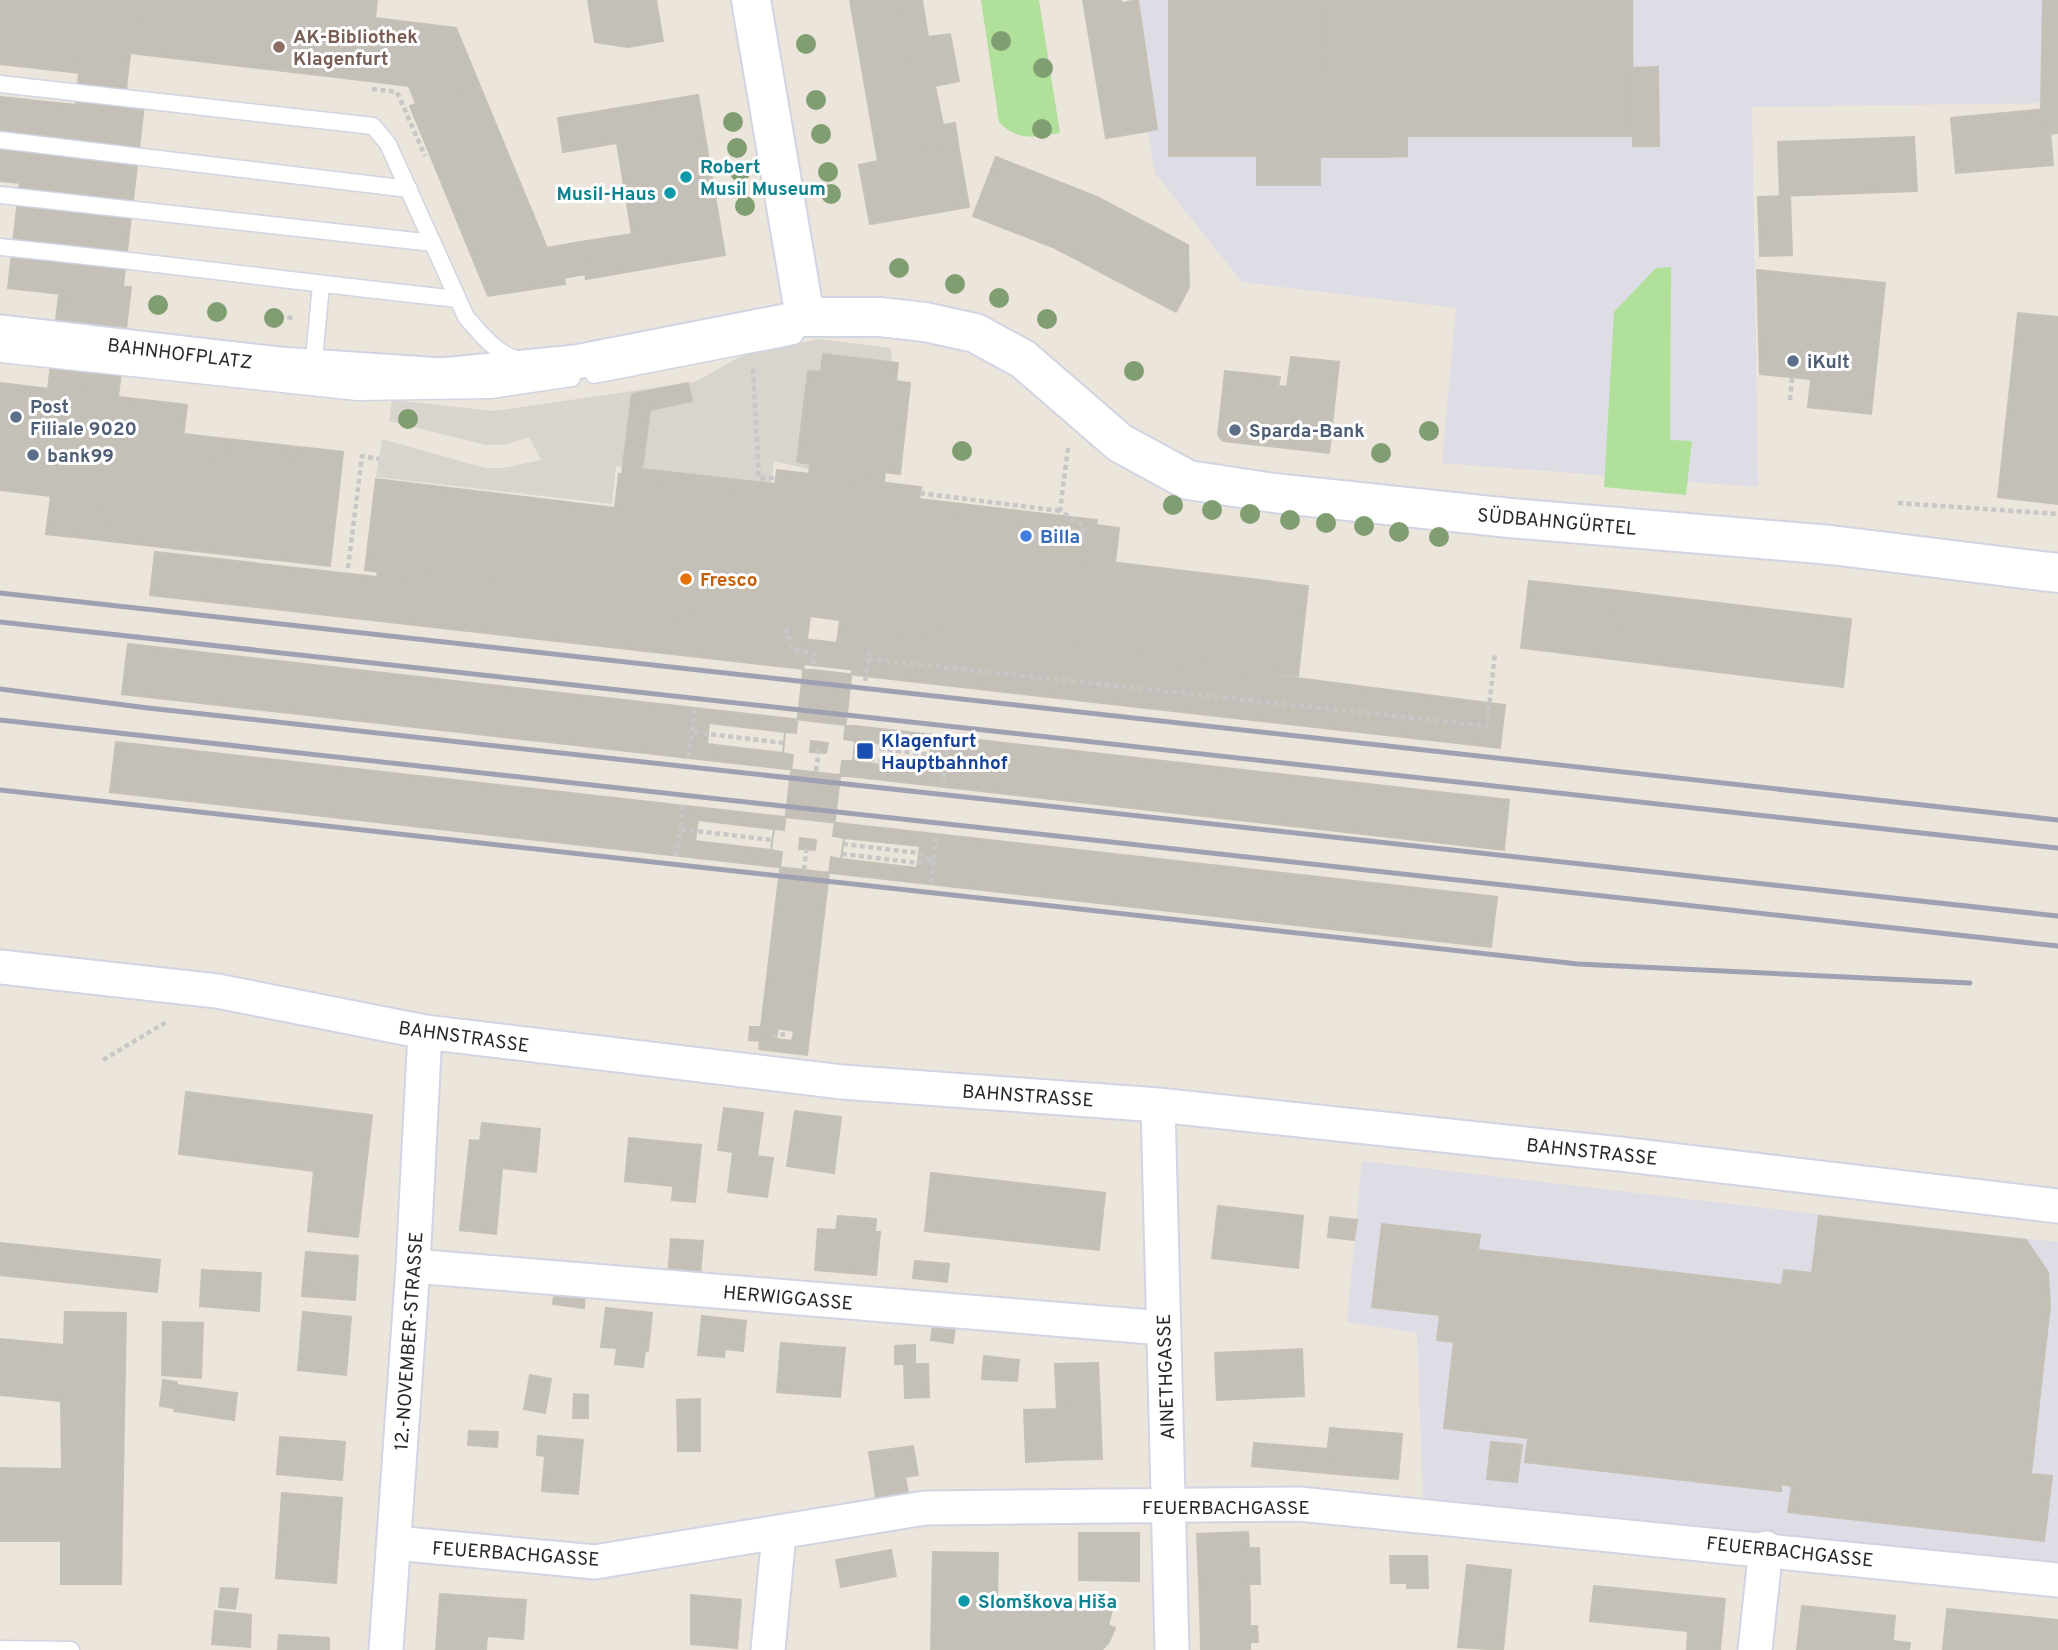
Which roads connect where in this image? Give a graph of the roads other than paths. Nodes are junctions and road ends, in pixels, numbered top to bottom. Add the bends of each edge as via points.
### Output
1 (751, 0) edge
2 (0, 84) edge
3 (0, 140) edge
4 (409, 189) junction
5 (0, 195) edge
6 (433, 243) junction
7 (0, 247) edge
8 (321, 285) junction
9 (458, 299) junction
10 (805, 317) junction
11 (0, 332) edge
12 (0, 354) edge
13 (550, 365) junction
14 (320, 378) junction
15 (359, 381) junction
16 (2058, 573) edge
17 (0, 967) edge
18 (425, 1032) junction
19 (1158, 1105) junction
20 (2058, 1206) edge
21 (413, 1266) junction
22 (1163, 1328) junction
23 (1170, 1508) junction
24 (779, 1534) junction
25 (395, 1543) junction
26 (1766, 1548) junction
27 (2058, 1580) edge
28 (0, 1649) edge
29 (71, 1650) edge
30 (386, 1650) edge
31 (768, 1650) edge
32 (1172, 1650) edge
33 (1755, 1650) edge

1 - 10 street
2 - 4 lane via 373,126 388,144
3 - 4 lane
4 - 6 lane
5 - 6 lane
6 - 9 lane
7 - 8 lane via 204,267
8 - 9 lane
8 - 14 lane
9 - 13 lane via 482,336 509,358
10 - 13 street, BAHNHOFPLATZ
10 - 15 lane via 794,336 491,390
10 - 16 street, SÜDBAHNGÜRTEL via 880,317 975,333 1023,359 1073,423 1188,480 1274,493 1831,545
11 - 14 street, BAHNHOFPLATZ
12 - 14 lane, BAHNHOFPLATZ
13 - 15 street, BAHNHOFPLATZ
14 - 15 street, BAHNHOFPLATZ
17 - 18 street, BAHNSTRASSE via 217,991
18 - 19 street, BAHNSTRASSE via 842,1082
18 - 21 street, 12.-NOVEMBER-STRASSE
19 - 20 street, BAHNSTRASSE
19 - 22 street, AINETHGASSE
21 - 22 street, HERWIGGASSE
21 - 25 street, 12.-NOVEMBER-STRASSE
22 - 23 street, AINETHGASSE
23 - 24 street, FEUERBACHGASSE via 925,1508
23 - 26 street, FEUERBACHGASSE via 1299,1504
23 - 32 street, AINETHGASSE
24 - 25 street, FEUERBACHGASSE via 595,1562
24 - 31 street
25 - 30 street, 12.-NOVEMBER-STRASSE
26 - 27 street, FEUERBACHGASSE
26 - 33 street
28 - 29 lane

